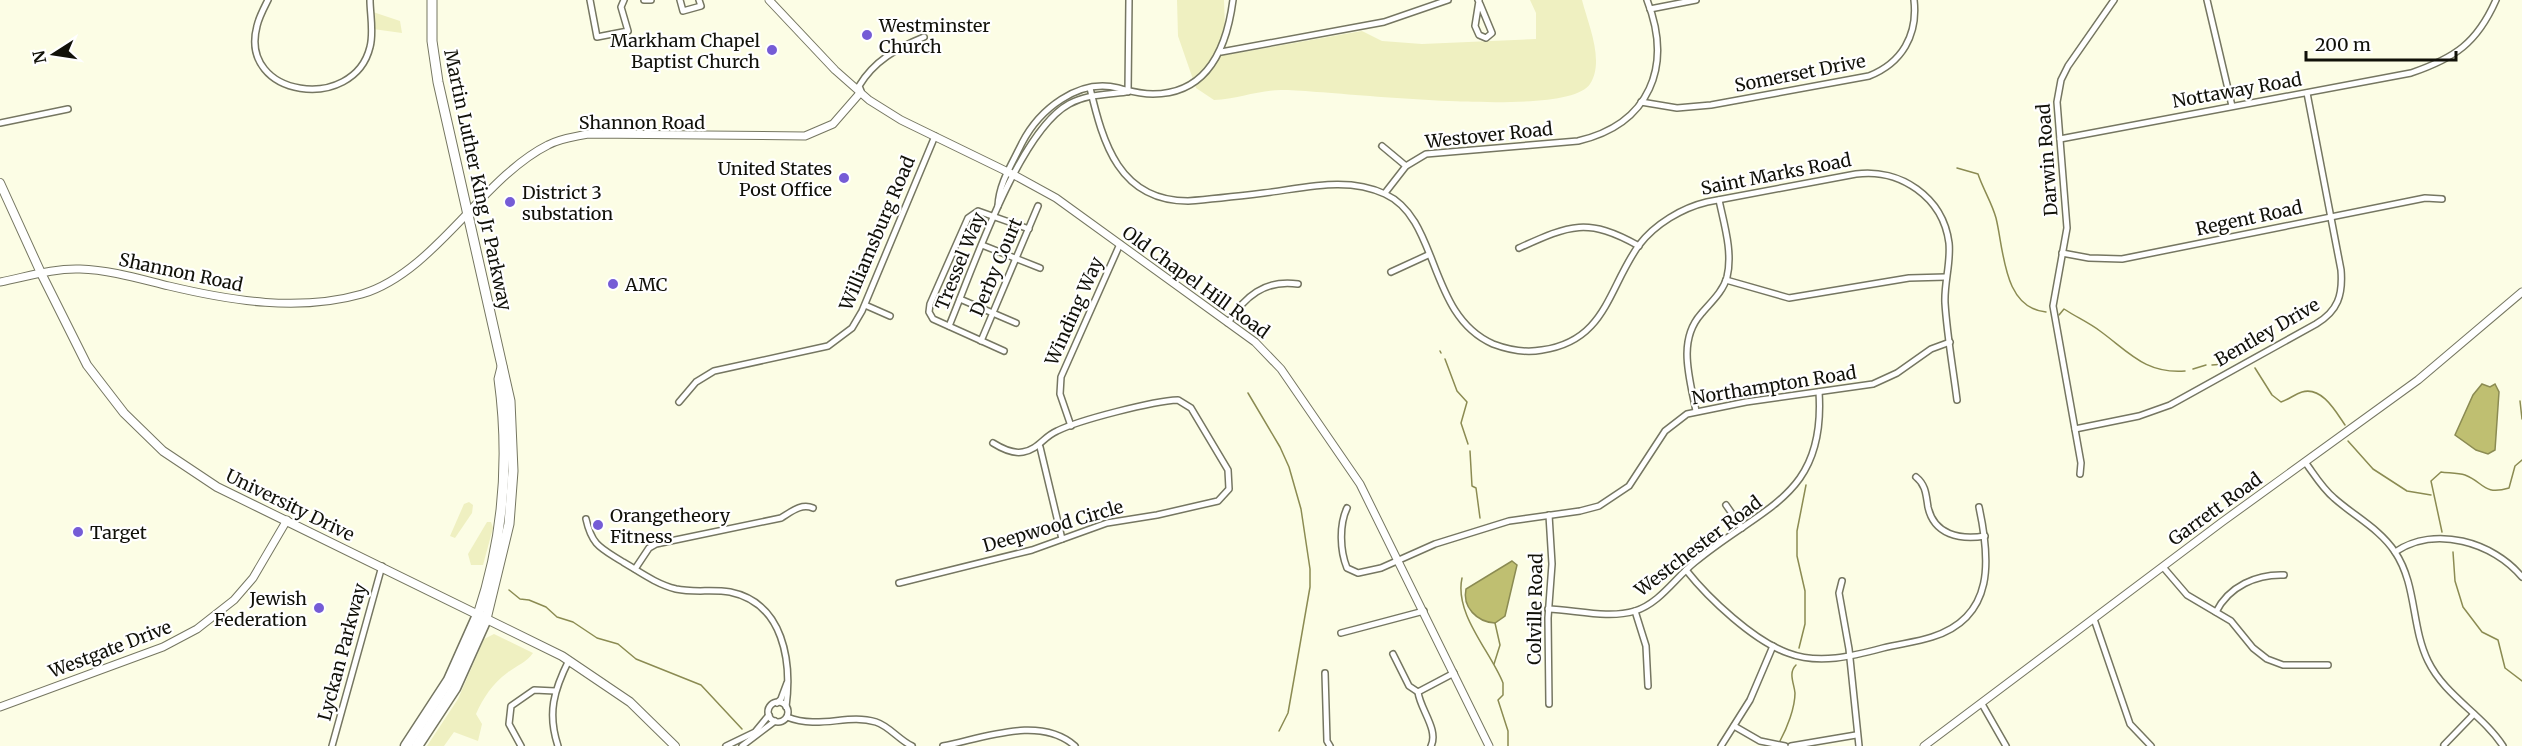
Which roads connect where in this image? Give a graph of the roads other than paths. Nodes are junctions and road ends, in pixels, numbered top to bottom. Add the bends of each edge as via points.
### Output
1 (268, 0) edge
2 (370, 0) edge
3 (432, 0) edge
4 (590, 0) edge
5 (624, 0) edge
6 (644, 0) edge
7 (651, 0) edge
8 (680, 0) edge
9 (699, 0) edge
10 (769, 0) edge
11 (1129, 0) edge
12 (1233, 0) edge
13 (1448, 0) edge
14 (1647, 0) edge
15 (1696, 0) edge
16 (1914, 0) edge
17 (2114, 0) edge
18 (2206, 0) edge
19 (2496, 0) edge
20 (1478, 1) edge
21 (1650, 9) junction
22 (924, 37) dead end
23 (1221, 52) junction
24 (1090, 88) junction
25 (1128, 92) junction
26 (860, 93) junction
27 (2307, 93) junction
28 (1092, 95) junction
29 (1641, 102) junction
30 (2232, 106) junction
31 (68, 109) dead end
32 (0, 123) edge
33 (934, 136) junction
34 (2060, 139) junction
35 (1382, 146) dead end
36 (1406, 166) junction
37 (1011, 173) junction
38 (0, 183) edge
39 (1385, 193) junction
40 (2442, 199) dead end
41 (1719, 200) junction
42 (1038, 206) dead end
43 (467, 215) junction
44 (994, 216) junction
45 (2331, 216) junction
46 (1029, 229) junction
47 (1120, 244) junction
48 (982, 245) junction
49 (1639, 246) junction
50 (1519, 248) dead end
51 (2062, 253) junction
52 (1428, 255) junction
53 (1016, 259) junction
54 (1040, 268) dead end
55 (1391, 272) dead end
56 (40, 273) junction
57 (1946, 277) junction
58 (1726, 280) junction
59 (0, 282) edge
60 (1298, 284) dead end
61 (2522, 292) edge
62 (960, 299) junction
63 (865, 305) junction
64 (993, 312) junction
65 (890, 316) dead end
66 (1228, 322) junction
67 (1016, 323) dead end
68 (949, 326) junction
69 (981, 341) junction
70 (1950, 342) junction
71 (1004, 351) dead end
72 (1819, 392) junction
73 (1957, 400) dead end
74 (679, 402) dead end
75 (1696, 411) junction
76 (1071, 426) junction
77 (2075, 429) junction
78 (993, 443) dead end
79 (1040, 447) junction
80 (2305, 462) junction
81 (2080, 474) dead end
82 (1916, 477) dead end
83 (1726, 506) dead end
84 (1979, 507) dead end
85 (813, 508) dead end
86 (1347, 508) dead end
87 (1549, 515) junction
88 (586, 519) dead end
89 (287, 520) junction
90 (1742, 528) junction
91 (1984, 536) junction
92 (1062, 539) junction
93 (2395, 552) junction
94 (1399, 561) junction
95 (382, 566) junction
96 (2163, 567) junction
97 (635, 569) junction
98 (1686, 570) junction
99 (2284, 575) dead end
100 (2522, 577) edge
101 (1842, 581) dead end
102 (899, 583) dead end
103 (1548, 609) junction
104 (1424, 611) junction
105 (1635, 611) junction
106 (2216, 612) junction
107 (482, 617) junction
108 (2094, 619) junction
109 (1341, 633) dead end
110 (1773, 646) junction
111 (1393, 654) dead end
112 (1850, 656) junction
113 (569, 660) junction
114 (2328, 665) dead end
115 (1325, 673) dead end
116 (1454, 673) junction
117 (788, 679) junction
118 (1648, 686) dead end
119 (555, 692) junction
120 (1418, 692) junction
121 (777, 703) junction
122 (1548, 704) dead end
123 (1982, 704) junction
124 (0, 707) edge
125 (786, 707) junction
126 (2474, 714) junction
127 (769, 715) junction
128 (787, 717) junction
129 (775, 721) junction
130 (1734, 726) junction
131 (1856, 735) junction
132 (2444, 745) edge
133 (332, 746) edge
134 (406, 746) edge
135 (417, 746) edge
136 (521, 746) edge
137 (558, 746) edge
138 (675, 746) edge
139 (726, 746) edge
140 (742, 746) edge
141 (912, 746) edge
142 (943, 746) edge
143 (1075, 746) edge
144 (1330, 746) edge
145 (1431, 746) edge
146 (1489, 746) edge
147 (1721, 746) edge
148 (1785, 746) edge
149 (1791, 746) edge
150 (1859, 746) edge
151 (1923, 746) edge
152 (2006, 746) edge
153 (2151, 746) edge
154 (2503, 746) edge

1 - 2 street via 256,26 257,55 273,78 301,90 335,85 357,71 371,45
3 - 43 main road, Martin Luther King Jr Parkway via 434,61
4 - 5 street via 597,37 628,31 621,7
6 - 7 street
8 - 9 street via 683,11 701,6
10 - 26 street, Old Chapel Hill Road
11 - 25 street
12 - 23 street
13 - 23 street via 1384,22
14 - 21 street, Westover Road
15 - 21 street
16 - 29 street, Somerset Drive via 1913,27 1907,46 1890,65 1869,76 1711,105 1677,108
17 - 34 street, Darwin Road via 2061,80 2057,102
18 - 30 street
19 - 27 street, Nottaway Road via 2481,30 2454,55 2411,73
20 - 20 street via 1492,33 1486,38 1479,35 1475,26
21 - 29 street, Westover Road via 1658,35 1658,57 1652,82
22 - 26 street via 899,47 877,63 860,85
23 - 25 street via 1195,80 1162,93
24 - 25 street via 1118,87
24 - 28 street
24 - 37 street via 1065,97 1043,113 1024,139
25 - 28 street
26 - 33 street, Old Chapel Hill Road
26 - 43 street, Shannon Road via 833,124 805,136 610,134 564,139 535,152
27 - 30 street, Nottaway Road
27 - 45 street, Bentley Drive
28 - 37 street via 1068,104 1048,119
28 - 39 street via 1114,161 1136,184 1167,200 1188,201 1339,183
29 - 36 street, Westover Road via 1624,120 1589,139 1435,153
30 - 34 street, Nottaway Road
31 - 32 street
33 - 37 street, Old Chapel Hill Road
33 - 63 street, Williamsburg Road
34 - 51 street, Darwin Road via 2067,203
35 - 36 street
36 - 39 street, Westover Road
37 - 44 street, Tressel Way
37 - 47 street, Old Chapel Hill Road via 1056,198
38 - 56 main road, University Drive
39 - 52 street, Saint Marks Road via 1411,215
40 - 45 street, Regent Road via 2425,198
41 - 49 street, Saint Marks Road via 1679,212
41 - 57 street, Saint Marks Road via 1863,173 1894,176 1920,190 1939,212 1949,244
41 - 58 street via 1728,251
42 - 46 street, Derby Court
43 - 56 street, Shannon Road via 394,279 371,291 341,298 261,304 105,272 70,269
43 - 107 main road, Martin Luther King Jr Parkway via 502,367 506,451 503,507
44 - 46 street
44 - 48 street, Tressel Way
44 - 68 street via 978,211 968,218 930,304 928,312 933,319
45 - 51 street, Regent Road via 2122,259
45 - 77 street, Bentley Drive via 2342,288 2338,302 2326,317 2170,405 2139,416
46 - 53 street, Derby Court
47 - 66 street, Old Chapel Hill Road
47 - 76 street, Winding Way via 1061,377 1060,394
48 - 53 street
48 - 62 street, Tressel Way
49 - 50 street via 1609,231 1576,226
49 - 52 street, Saint Marks Road via 1602,314 1591,326 1563,345 1530,351 1504,348 1470,329 1450,304
51 - 77 street, Darwin Road via 2054,315
52 - 55 street
53 - 54 street
53 - 64 street, Derby Court
56 - 59 street, Shannon Road
56 - 89 main road, University Drive via 87,365 139,429 198,476
57 - 58 street via 1909,278 1789,298
57 - 70 street, Saint Marks Road
58 - 75 street via 1699,316 1688,339 1687,358
60 - 66 street via 1275,284 1256,291 1240,304
61 - 80 street, Garrett Road via 2442,362
62 - 64 street
62 - 68 street, Tressel Way
63 - 65 street
63 - 74 street, Williamsburg Road via 852,328 830,345 714,371 696,382
64 - 67 street
64 - 69 street, Derby Court
66 - 94 street, Old Chapel Hill Road via 1281,369 1346,459
68 - 69 street
69 - 71 street
70 - 72 street, Northampton Road via 1930,349 1882,381
70 - 73 street, Saint Marks Road
72 - 75 street, Northampton Road
72 - 90 street, Westchester Road via 1819,432 1806,470 1786,497
75 - 87 street, Northampton Road via 1670,425 1641,472 1622,493 1594,507
76 - 79 street, Deepwood Circle via 1051,434
76 - 92 street, Deepwood Circle via 1182,401 1207,433 1230,481 1227,493 1218,501 1107,523
77 - 81 street, Darwin Road
78 - 79 street via 1018,452
79 - 92 street
80 - 93 street via 2329,493
80 - 96 street, Garrett Road
82 - 91 street via 1924,485 1937,525 1962,538
83 - 90 street
84 - 91 street
85 - 97 street via 806,506 781,518 656,544
86 - 94 street, Northampton Road via 1342,518 1347,568 1358,573
87 - 94 street, Northampton Road via 1509,521 1460,536
87 - 103 street, Colville Road via 1552,564
88 - 97 street via 595,544
89 - 95 main road, University Drive
89 - 124 street, Westgate Drive via 253,578 234,600 197,629 163,647
90 - 98 street, Westchester Road
91 - 112 street via 1988,557 1986,580 1968,615 1932,638
92 - 102 street, Deepwood Circle
93 - 100 street via 2424,541 2458,540 2490,551
93 - 126 street via 2408,578 2427,658 2438,677
94 - 104 street, Old Chapel Hill Road
95 - 107 main road, University Drive
95 - 133 street, Lyckan Parkway
96 - 106 street via 2195,603
96 - 108 street, Garrett Road
97 - 117 street via 675,588 723,591 755,602 777,625 785,649
98 - 105 street, Westchester Road via 1657,600
98 - 110 street via 1711,599
99 - 106 street via 2251,580 2223,600
101 - 112 street via 1839,593
103 - 105 street, Westchester Road via 1609,614
103 - 122 street, Colville Road
104 - 109 street
104 - 116 street, Old Chapel Hill Road
105 - 118 street via 1646,646
106 - 114 street via 2236,625 2253,648 2273,662
107 - 113 main road, University Drive
107 - 134 highway via 449,680
107 - 135 highway via 455,688
108 - 123 street, Garrett Road
108 - 153 street via 2130,724
110 - 112 street via 1808,658
110 - 130 street via 1757,687
111 - 120 street via 1409,686
112 - 131 street
113 - 119 street
113 - 138 main road, University Drive via 630,702
115 - 144 street
116 - 120 street
116 - 146 street, Old Chapel Hill Road
117 - 121 street
117 - 125 street
119 - 136 street via 534,690 511,706 509,724
119 - 137 street via 552,723
120 - 145 street via 1432,731
121 - 125 street
121 - 127 street via 770,707
123 - 151 street, Garrett Road
123 - 152 street
125 - 128 street
126 - 132 street
126 - 154 street
127 - 129 street
127 - 139 street via 760,728
128 - 129 street
128 - 141 street via 808,724 875,722
129 - 140 street
130 - 147 street
130 - 148 street via 1760,741
131 - 149 street
131 - 150 street
142 - 143 street via 1040,730 1056,734

